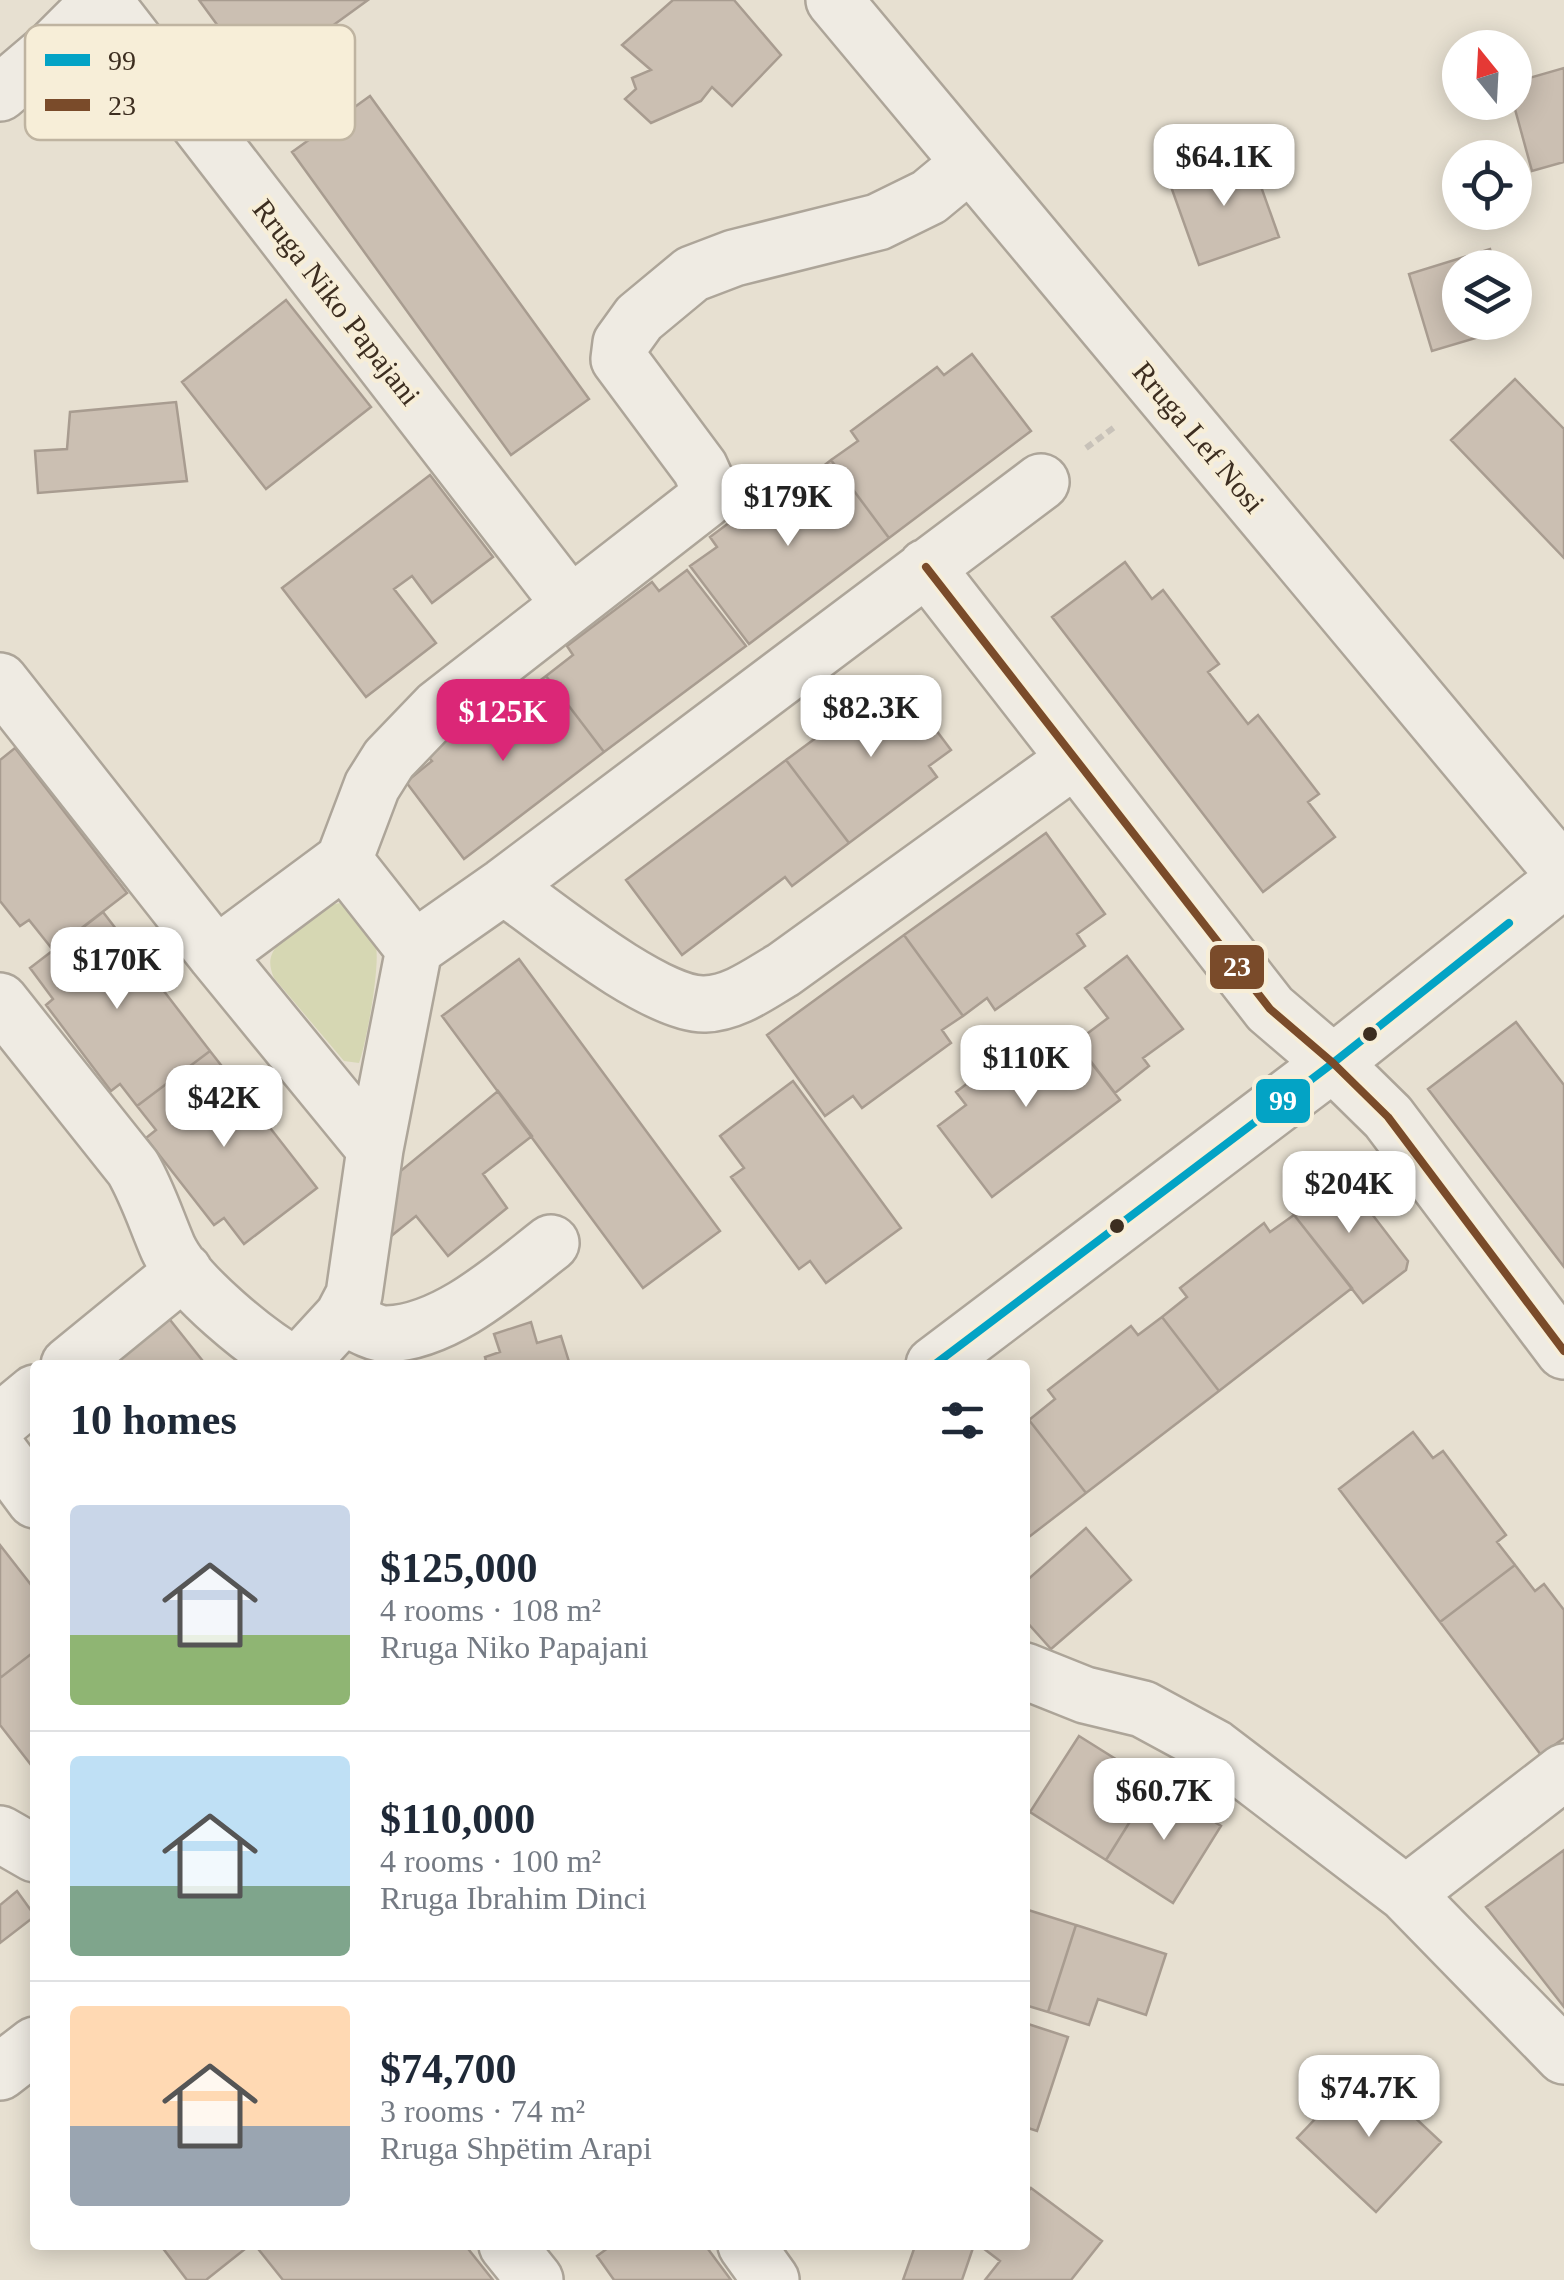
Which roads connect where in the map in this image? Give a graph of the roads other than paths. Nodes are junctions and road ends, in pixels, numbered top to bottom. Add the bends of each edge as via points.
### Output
1 (102, 0) edge
2 (834, 0) edge
3 (76, 25) edge
4 (121, 25) edge
5 (25, 72) edge
6 (0, 93) edge
7 (210, 140) edge
8 (970, 162) junction
9 (1041, 482) road end
10 (926, 567) junction
11 (570, 604) junction
12 (0, 681) edge
13 (1074, 760) junction
14 (344, 860) junction
15 (1564, 876) edge
16 (504, 886) junction
17 (414, 949) junction
18 (216, 956) junction
19 (0, 1000) edge
20 (1333, 1062) junction
21 (375, 1149) junction
22 (551, 1243) dead end
23 (184, 1272) junction
24 (342, 1316) junction
25 (1564, 1351) edge
26 (75, 1360) edge
27 (287, 1360) edge
28 (302, 1360) edge
29 (941, 1360) edge
30 (30, 1397) edge
31 (0, 1422) edge
32 (0, 1453) edge
33 (30, 1493) edge
34 (1030, 1673) edge
35 (1564, 1772) edge
36 (0, 1834) edge
37 (30, 1851) edge
38 (1406, 1894) junction
39 (30, 2049) edge
40 (1564, 2056) edge
41 (0, 2072) edge
42 (512, 2250) edge
43 (750, 2250) edge
44 (535, 2280) edge
45 (772, 2280) edge

1 - 3 street
1 - 4 street, Rruga Niko Papajani
2 - 8 street, Rruga Lef Nosi
5 - 6 street
7 - 11 street, Rruga Niko Papajani
8 - 11 street via 929,197 878,222 692,274 640,318 621,343 620,359 709,488 705,500
8 - 15 street, Rruga Lef Nosi
9 - 10 street
10 - 13 street
10 - 16 street
11 - 14 street via 408,735 372,786
12 - 18 street
13 - 16 street via 736,998 703,1005 664,994
13 - 20 street via 1270,1010
14 - 17 street
14 - 18 street
15 - 20 street
16 - 17 street
17 - 21 street
18 - 21 street
19 - 23 street via 132,1168
20 - 25 street via 1388,1117
20 - 29 street
21 - 24 street via 354,1295
22 - 24 street via 470,1304 416,1329 382,1334
23 - 26 street
23 - 27 street
24 - 28 street
30 - 31 street
32 - 33 street
34 - 38 street via 1085,1696 1143,1709 1215,1748
35 - 38 street
36 - 37 street
38 - 40 street
39 - 41 street
42 - 44 street
43 - 45 street

